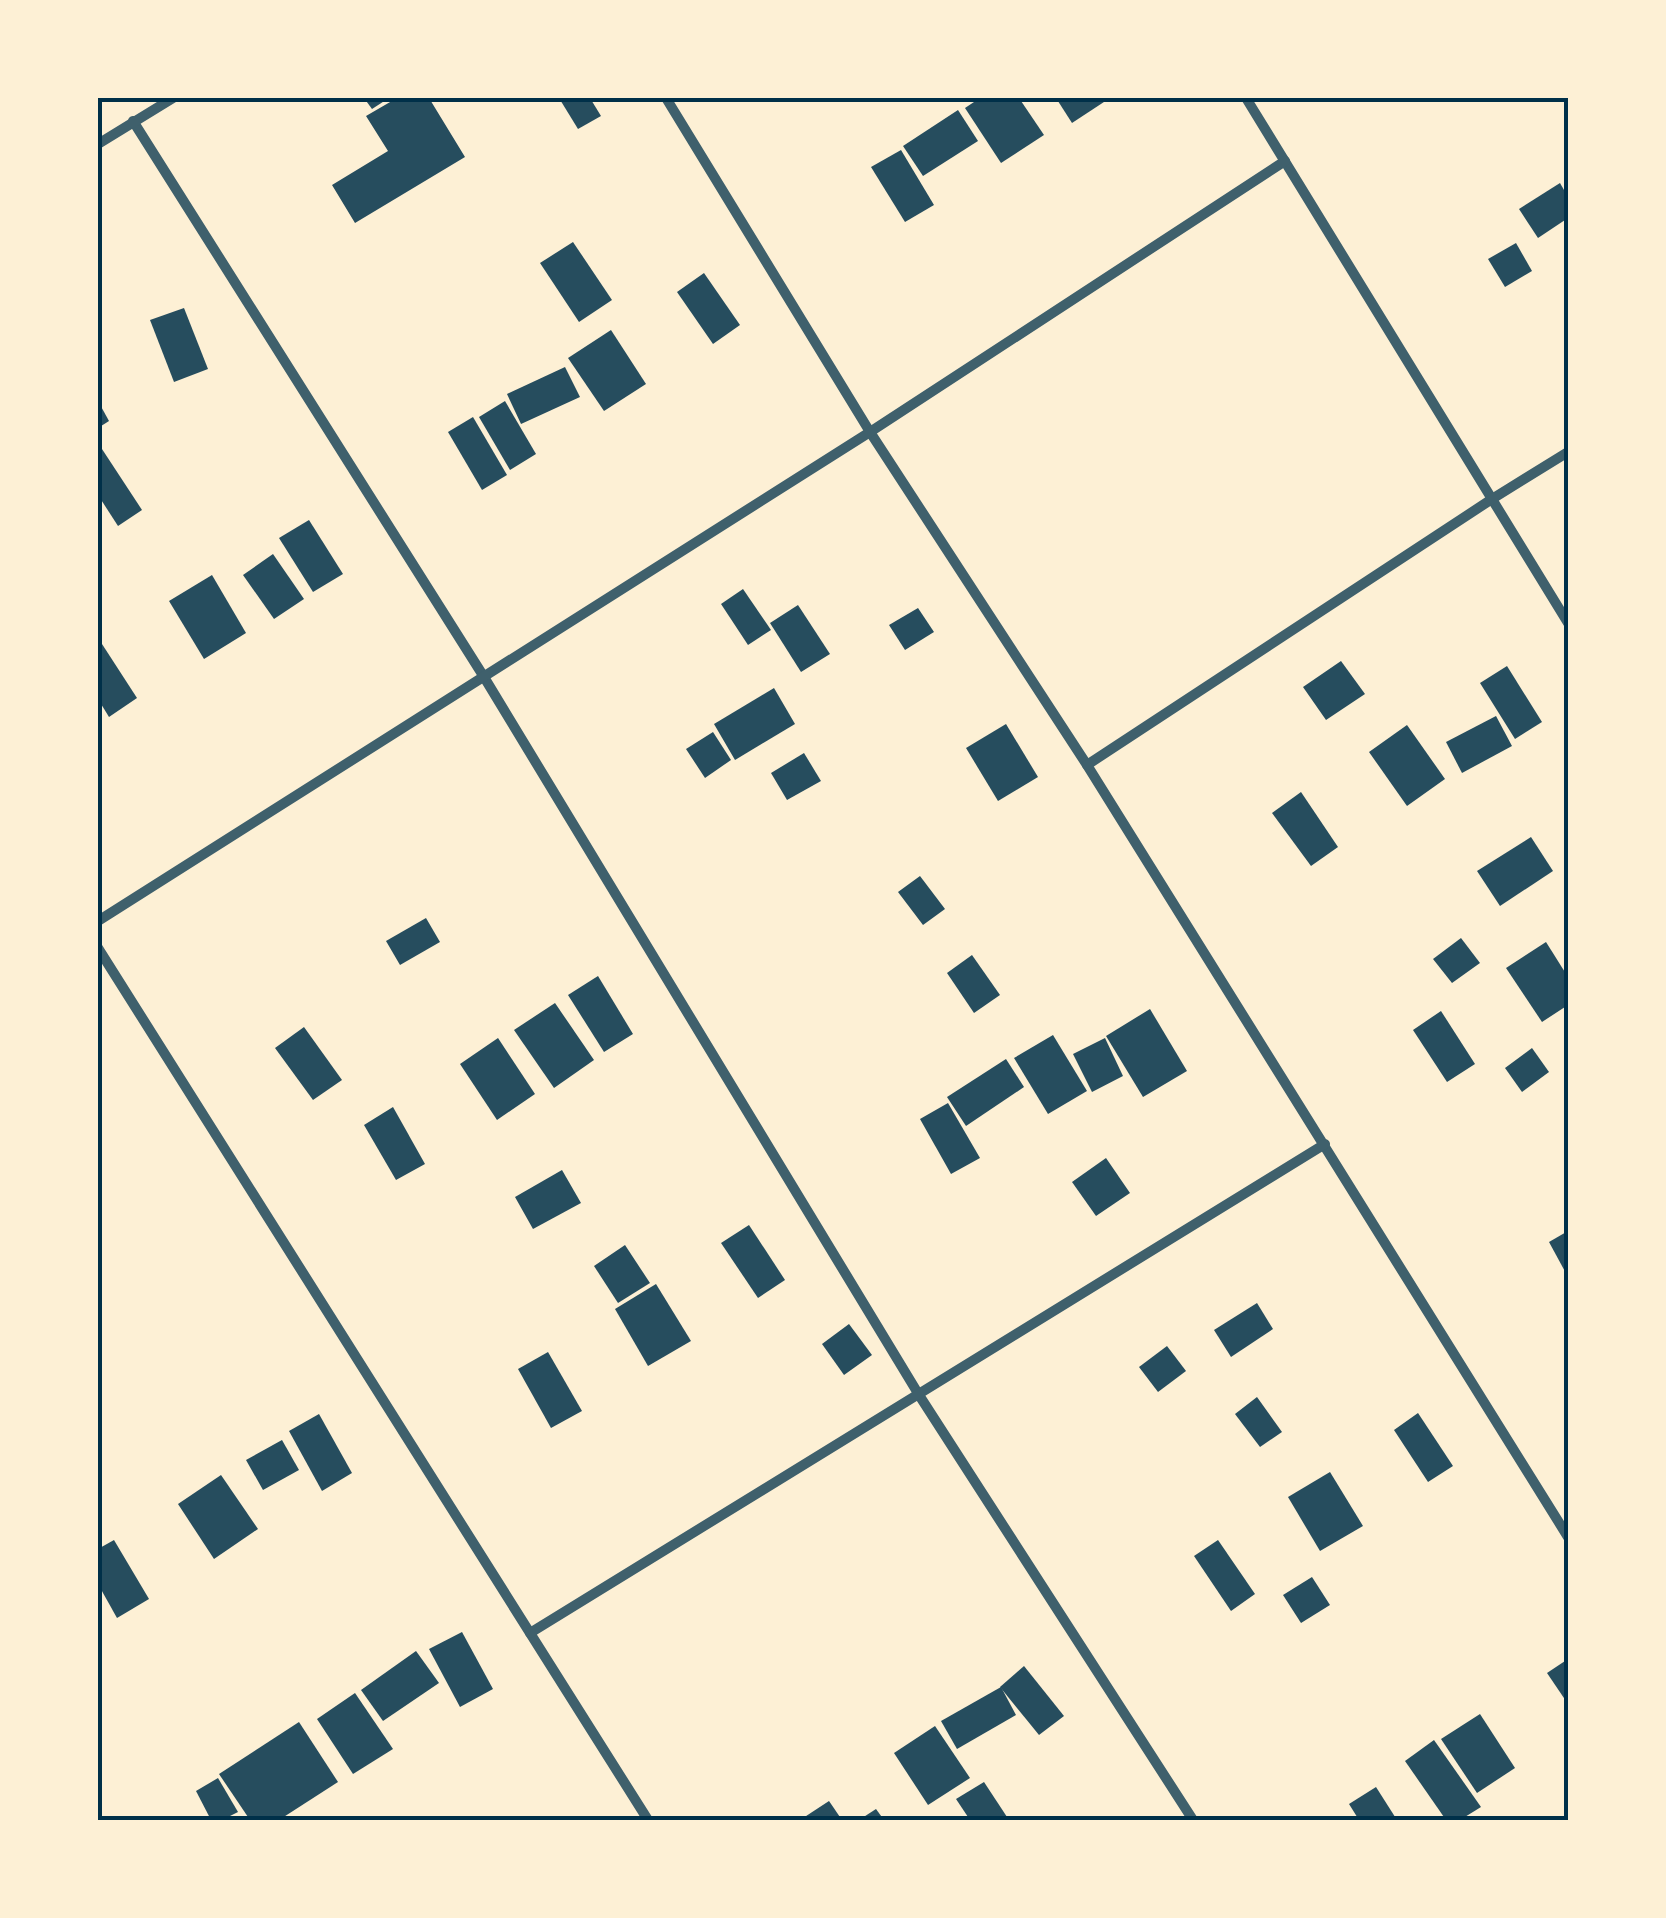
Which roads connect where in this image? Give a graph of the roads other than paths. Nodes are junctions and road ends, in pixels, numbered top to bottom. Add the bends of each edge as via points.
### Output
1 (173, 98) edge
2 (666, 98) edge
3 (1246, 98) edge
4 (133, 121) junction
5 (98, 144) edge
6 (1285, 161) junction
7 (870, 432) junction
8 (1568, 452) edge
9 (1492, 498) junction
10 (1568, 623) edge
11 (484, 677) junction
12 (1087, 766) junction
13 (98, 921) edge
14 (98, 948) edge
15 (1325, 1144) junction
16 (919, 1395) junction
17 (1568, 1512) edge
18 (1557, 1520) junction
19 (1568, 1538) edge
20 (530, 1633) junction
21 (648, 1820) edge
22 (1192, 1820) edge

1 - 4 street
2 - 7 street
3 - 6 street
4 - 5 street
4 - 11 street
6 - 7 street
6 - 9 street
7 - 11 street
7 - 12 street
8 - 9 street
9 - 10 street
9 - 12 street
11 - 13 street
11 - 16 street
12 - 15 street
14 - 20 street
15 - 16 street
15 - 18 street
16 - 20 street
16 - 22 street
17 - 18 street
18 - 19 street
20 - 21 street

